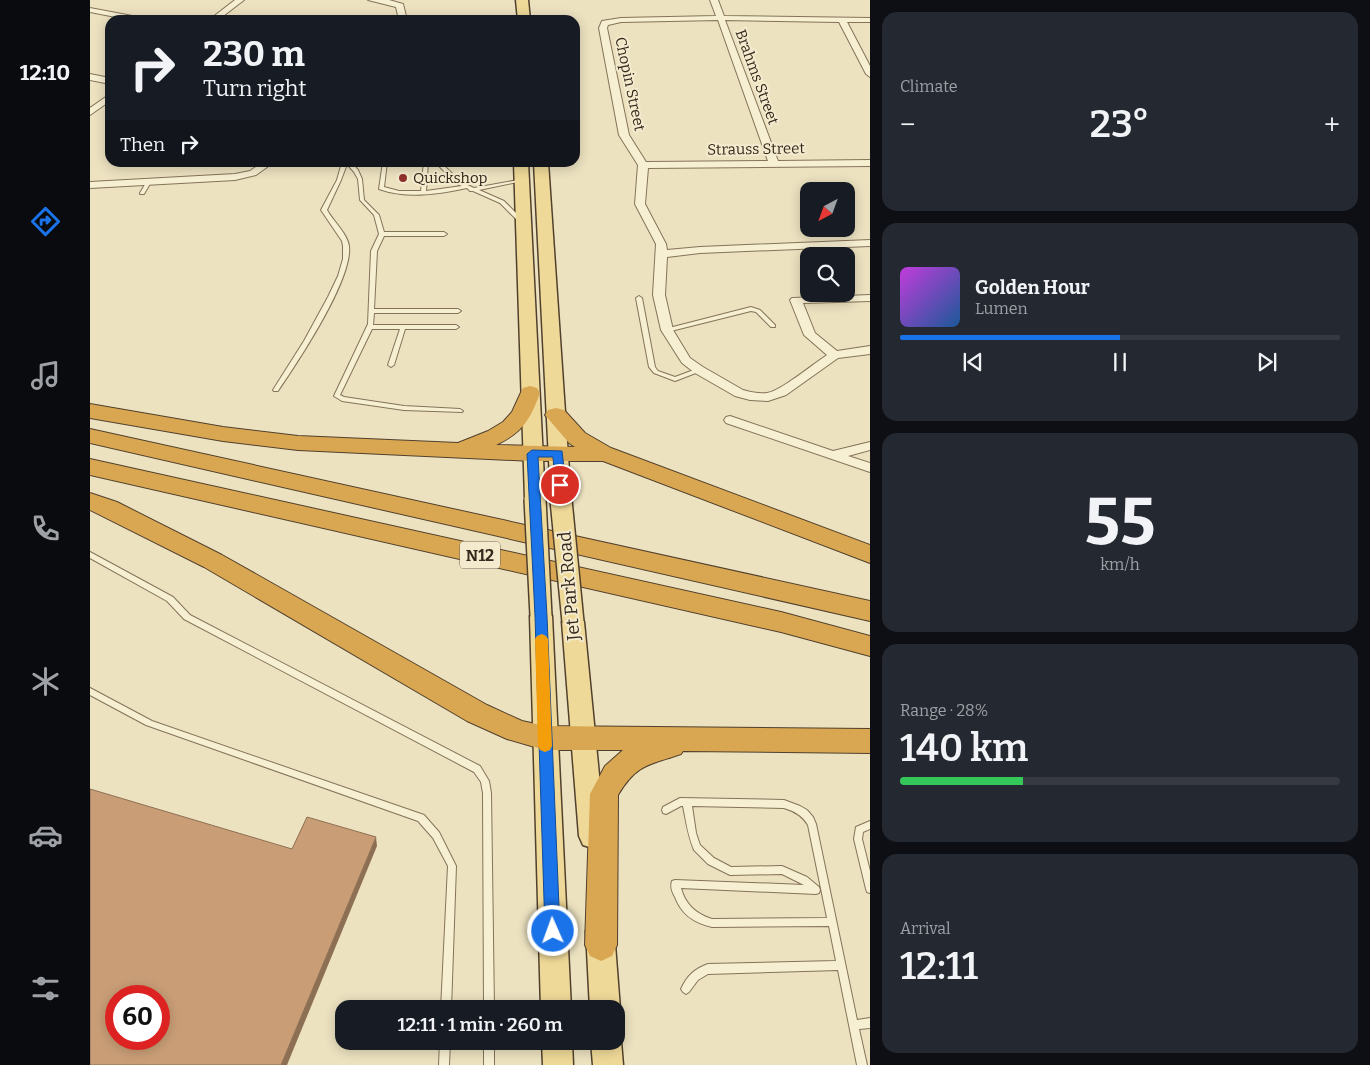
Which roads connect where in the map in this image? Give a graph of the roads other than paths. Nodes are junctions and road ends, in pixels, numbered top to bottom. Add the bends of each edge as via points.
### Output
1 (240, 0) edge
2 (372, 0) edge
3 (522, 0) edge
4 (714, 0) edge
5 (90, 10) edge
6 (116, 15) edge
7 (220, 15) edge
8 (402, 15) edge
9 (524, 15) edge
10 (721, 18) junction
11 (841, 20) junction
12 (870, 20) edge
13 (870, 74) edge
14 (90, 76) edge
15 (105, 80) edge
16 (105, 101) edge
17 (90, 112) edge
18 (870, 163) edge
19 (774, 164) junction
20 (643, 165) junction
21 (263, 167) edge
22 (344, 167) edge
23 (352, 167) edge
24 (384, 167) edge
25 (426, 167) edge
26 (442, 167) edge
27 (541, 167) edge
28 (521, 171) edge
29 (149, 182) junction
30 (90, 185) edge
31 (466, 187) junction
32 (472, 190) junction
33 (423, 192) junction
34 (142, 193) dead end
35 (522, 222) junction
36 (382, 234) junction
37 (444, 234) dead end
38 (870, 243) edge
39 (662, 254) junction
40 (639, 298) dead end
41 (870, 298) edge
42 (371, 310) junction
43 (458, 311) dead end
44 (773, 326) dead end
45 (370, 327) junction
46 (403, 327) junction
47 (456, 328) dead end
48 (667, 330) junction
49 (870, 350) edge
50 (835, 355) junction
51 (391, 365) dead end
52 (699, 370) junction
53 (276, 390) dead end
54 (530, 393) junction
55 (90, 411) edge
56 (460, 411) dead end
57 (556, 415) junction
58 (730, 420) dead end
59 (90, 436) edge
60 (870, 446) edge
61 (460, 450) junction
62 (532, 454) junction
63 (558, 454) junction
64 (605, 454) junction
65 (833, 455) junction
66 (90, 467) edge
67 (870, 468) edge
68 (90, 501) edge
69 (870, 554) edge
70 (90, 555) edge
71 (870, 611) edge
72 (870, 646) edge
73 (90, 691) edge
74 (584, 737) junction
75 (544, 738) junction
76 (730, 740) junction
77 (870, 741) edge
78 (687, 802) junction
79 (666, 810) dead end
80 (870, 825) edge
81 (870, 889) edge
82 (816, 890) junction
83 (826, 894) junction
84 (833, 922) junction
85 (601, 945) junction
86 (840, 965) junction
87 (686, 989) dead end
88 (446, 1000) edge
89 (489, 1000) edge
90 (556, 1000) edge
91 (604, 1000) edge
92 (870, 1024) edge
93 (853, 1025) junction
94 (445, 1050) edge
95 (489, 1050) edge
96 (557, 1050) edge
97 (607, 1050) edge
98 (444, 1065) edge
99 (489, 1065) edge
100 (558, 1065) edge
101 (608, 1065) edge
102 (862, 1065) edge

1 - 7 street
2 - 8 street via 400,6
3 - 9 main road
4 - 10 street, Brahms Street
5 - 6 street
10 - 11 street
10 - 19 street, Brahms Street
10 - 20 street, Chopin Street via 605,23 603,28 621,126 626,141
11 - 12 street
11 - 13 street
14 - 15 street
16 - 17 street
18 - 19 street, Strauss Street
19 - 20 street, Strauss Street
20 - 39 street via 640,204 661,244
21 - 29 street via 245,176
22 - 53 lane via 324,210 339,229 346,247 344,267 318,320
23 - 36 lane via 360,179 362,200 376,215
24 - 33 lane via 381,188 393,192
25 - 33 lane
26 - 31 lane
27 - 57 main road, Jet Park Road
28 - 32 lane
28 - 35 main road, Jet Park Road
29 - 30 street
29 - 34 lane
31 - 32 lane
31 - 33 lane
32 - 35 lane via 502,202
35 - 54 main road, Jet Park Road
36 - 37 lane
36 - 42 lane via 374,251
38 - 39 street
39 - 48 street via 659,295
40 - 52 lane via 652,367 656,372 675,380
41 - 50 street via 796,300 810,335
42 - 43 lane
42 - 45 lane
44 - 48 lane via 758,311 751,309
45 - 46 lane
45 - 56 lane via 337,396 339,398 404,408
46 - 47 lane
46 - 51 lane
48 - 52 street via 686,360
49 - 50 street
50 - 52 street via 782,392 768,397 738,393
54 - 61 highway via 520,416 504,431
54 - 62 main road, Jet Park Road
55 - 61 highway via 223,434 298,443
57 - 63 main road, Jet Park Road
57 - 64 highway via 577,438
58 - 65 street
59 - 71 highway, N12
60 - 65 street
61 - 62 highway
62 - 63 highway
62 - 75 main road, Jet Park Road, bridge
63 - 64 highway
63 - 74 main road, Jet Park Road, bridge
64 - 69 highway
65 - 67 street
66 - 72 highway, N12 via 781,622
68 - 75 highway via 213,561 478,713 516,731
70 - 89 lane via 170,599 187,618 476,768 485,781 487,793
73 - 88 lane via 149,724 421,818 436,835 452,866
74 - 75 highway
74 - 76 highway
74 - 85 main road, Jet Park Road
75 - 90 main road, Jet Park Road
76 - 77 highway
76 - 85 highway via 662,747 640,754 611,780 604,794
78 - 79 lane
78 - 82 lane via 697,847 711,862 730,871 782,870 804,880
78 - 83 lane via 784,804 799,809 812,824
80 - 81 lane via 859,830 858,839
82 - 83 lane
82 - 84 lane via 675,884 680,902 703,921
83 - 84 lane
84 - 86 lane
85 - 91 main road, Jet Park Road
86 - 87 lane via 708,969 697,973
86 - 93 lane
92 - 93 lane
93 - 102 lane
94 - 98 lane
95 - 99 lane
96 - 100 main road
97 - 101 main road

